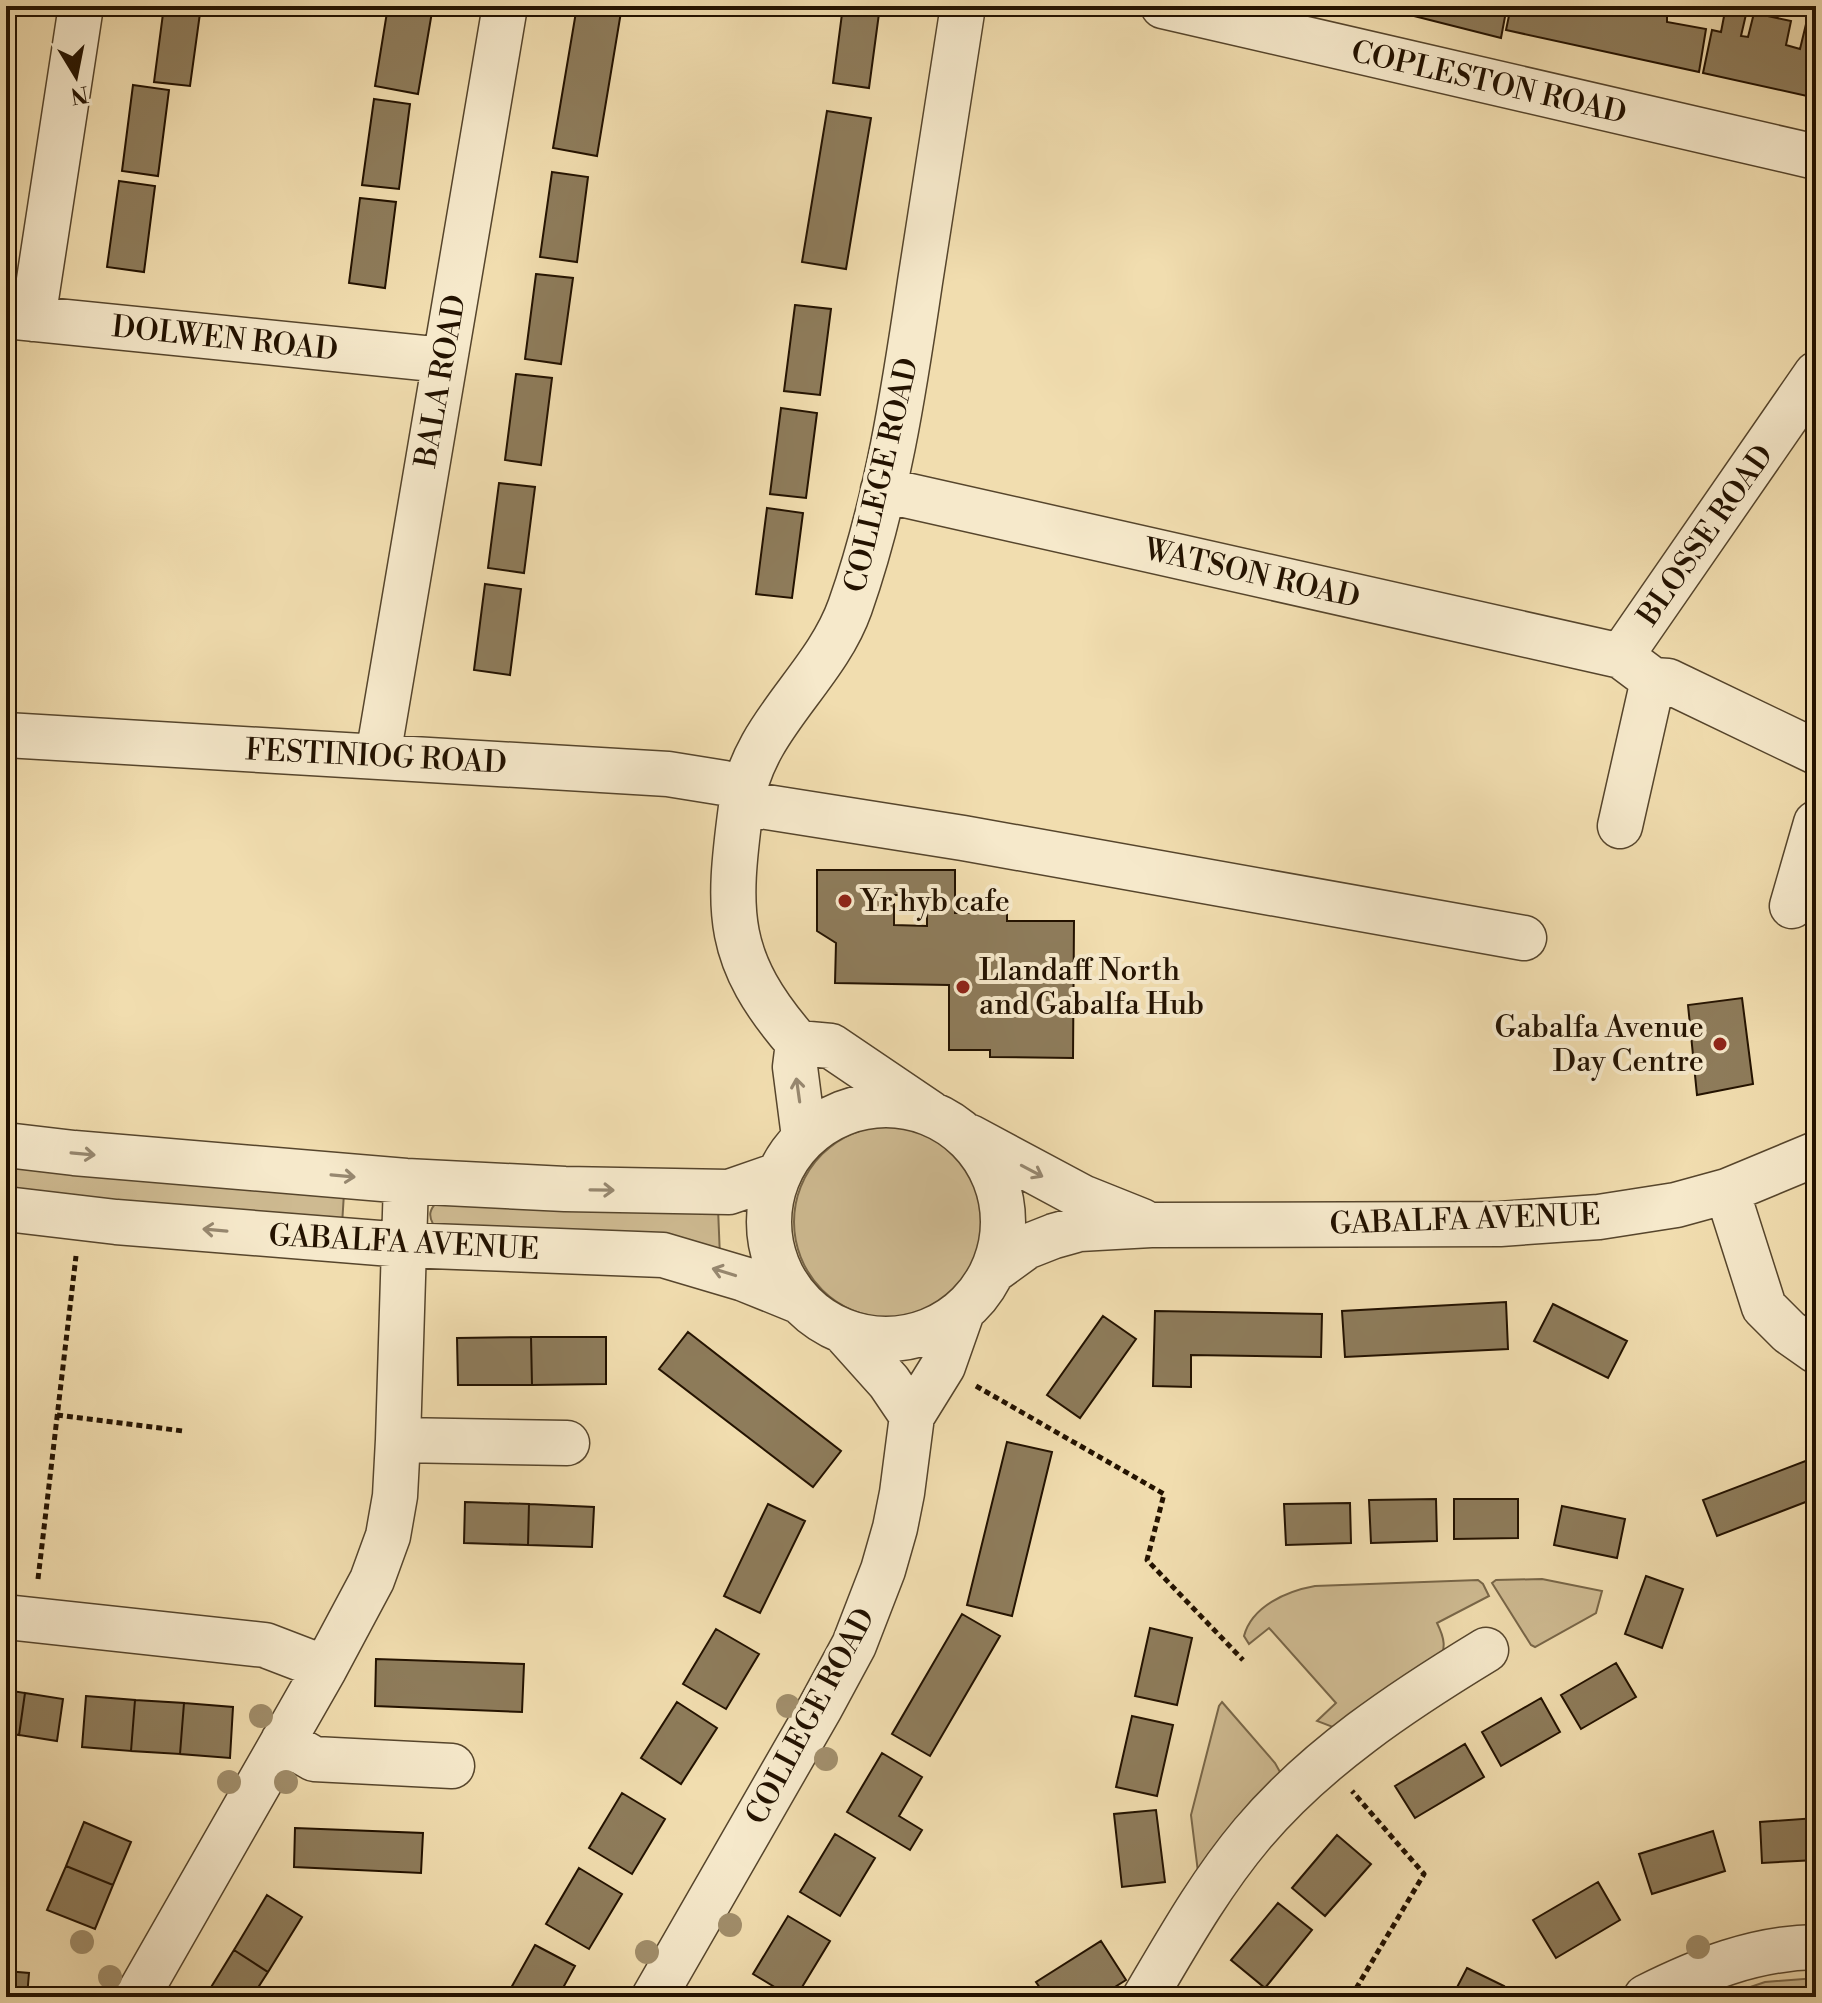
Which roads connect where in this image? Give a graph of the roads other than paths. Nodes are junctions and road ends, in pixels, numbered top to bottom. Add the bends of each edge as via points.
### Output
1 (81, 6) edge
2 (505, 6) edge
3 (963, 6) edge
4 (1163, 6) edge
5 (1816, 157) edge
6 (19, 317) edge
7 (443, 360) junction
8 (1816, 374) edge
9 (883, 490) junction
10 (1637, 668) junction
11 (6, 735) edge
12 (1816, 752) edge
13 (378, 756) junction
14 (743, 797) junction
15 (1816, 823) edge
16 (1620, 826) dead end
17 (1792, 906) dead end
18 (1524, 938) dead end
19 (798, 1043) junction
20 (947, 1123) junction
21 (804, 1137) junction
22 (6, 1145) edge
23 (1816, 1154) edge
24 (778, 1175) junction
25 (406, 1181) junction
26 (1727, 1191) junction
27 (6, 1209) edge
28 (1151, 1225) junction
29 (404, 1245) junction
30 (993, 1271) junction
31 (796, 1300) junction
32 (962, 1312) junction
33 (846, 1334) junction
34 (1816, 1351) edge
35 (912, 1416) junction
36 (398, 1440) junction
37 (567, 1443) dead end
38 (20, 1619) edge
39 (1486, 1650) dead end
40 (325, 1668) junction
41 (283, 1741) junction
42 (452, 1766) dead end
43 (1816, 1947) edge
44 (137, 1997) edge
45 (654, 1997) edge
46 (1145, 1997) edge
47 (1646, 1997) edge

1 - 6 street
2 - 7 street, BALA ROAD
3 - 9 street, COLLEGE ROAD via 900,412
4 - 5 street, COPLESTON ROAD
6 - 7 street, DOLWEN ROAD
7 - 13 street, BALA ROAD
8 - 10 street, BLOSSE ROAD
9 - 10 street, WATSON ROAD
9 - 14 street, COLLEGE ROAD via 840,630 771,729 747,775
10 - 12 street, WATSON ROAD
10 - 16 street
11 - 13 street, FESTINIOG ROAD
13 - 14 street, FESTINIOG ROAD via 668,774 710,780
14 - 18 street, FESTINIOG ROAD
14 - 19 street, COLLEGE ROAD via 733,889 737,944 760,994
15 - 17 street
19 - 20 street via 831,1046
21 -> 19 street via 795,1067
20 - 21 street via 897,1105 864,1106 832,1118
20 -> 28 street, GABALFA AVENUE via 1082,1197
20 - 30 street via 989,1164 1002,1202 1003,1241
21 - 24 street
22 -> 25 street, GABALFA AVENUE
23 - 26 street, GABALFA AVENUE
25 -> 24 street, GABALFA AVENUE via 729,1192
24 - 31 street via 768,1207 769,1240 778,1272
25 - 29 street
26 - 28 street, GABALFA AVENUE via 1599,1217 1514,1223
26 - 34 street via 1764,1307
29 -> 27 street, GABALFA AVENUE
28 - 30 street, GABALFA AVENUE via 1079,1229 1054,1236 1026,1247
31 -> 29 street, GABALFA AVENUE via 663,1255
29 - 36 street
30 - 32 street
31 - 33 street
32 - 33 street via 931,1332 887,1341
32 - 35 street, COLLEGE ROAD via 943,1366
33 - 35 street
35 - 45 street, COLLEGE ROAD via 895,1528 854,1645
36 - 37 street
36 - 40 street via 388,1536 372,1580
38 - 40 street via 265,1645
39 - 46 street via 1326,1760 1253,1833 1221,1874
40 - 41 street
41 - 42 street via 314,1759
41 - 44 street
43 - 47 street via 1762,1951

